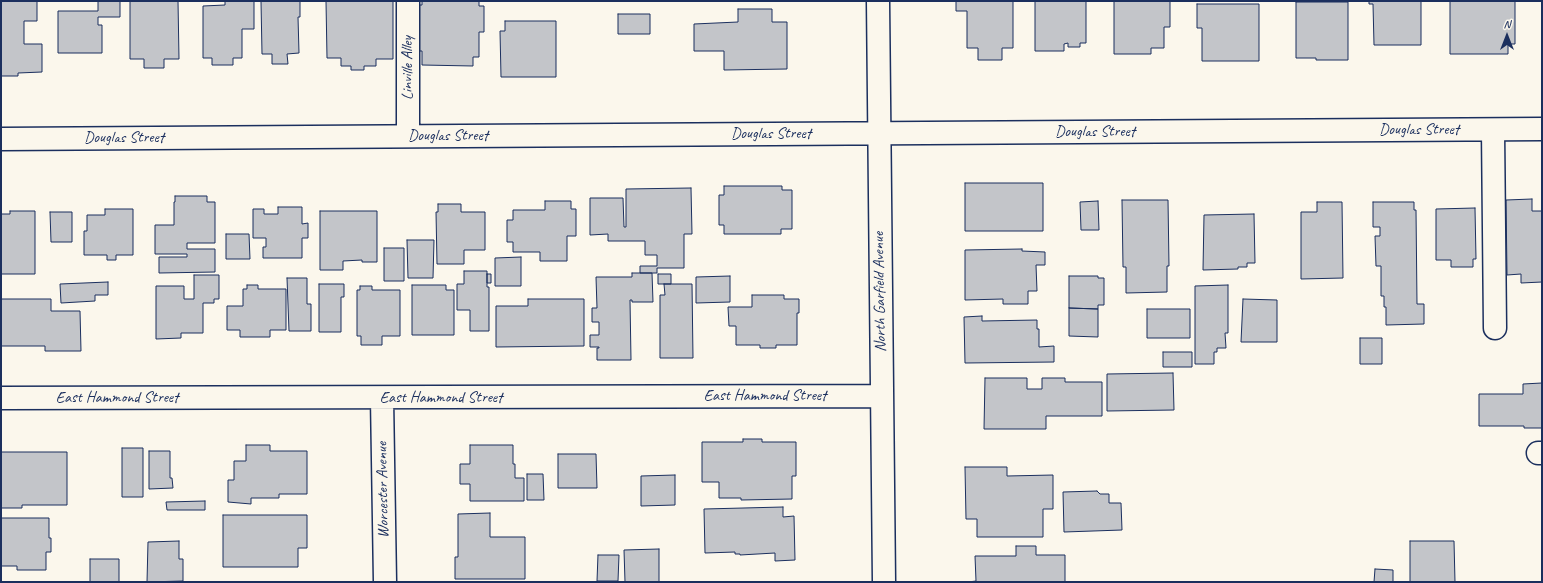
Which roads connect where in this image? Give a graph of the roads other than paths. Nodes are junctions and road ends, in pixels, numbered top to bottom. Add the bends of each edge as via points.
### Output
1 (408, 1) edge
2 (878, 1) edge
3 (1493, 130) junction
4 (1542, 130) edge
5 (879, 133) junction
6 (408, 136) junction
7 (1, 139) edge
8 (1494, 328) dead end
9 (881, 396) junction
10 (1, 398) edge
11 (382, 398) junction
12 (385, 582) edge
13 (884, 582) edge

1 - 6 street, Linville Alley
2 - 5 street, North Garfield Avenue
3 - 4 street, Douglas Street
3 - 5 street, Douglas Street
3 - 8 street
5 - 6 street, Douglas Street
5 - 9 street, North Garfield Avenue
6 - 7 street, Douglas Street
9 - 11 street, East Hammond Street
9 - 13 street, North Garfield Avenue
10 - 11 street, East Hammond Street
11 - 12 street, Worcester Avenue

